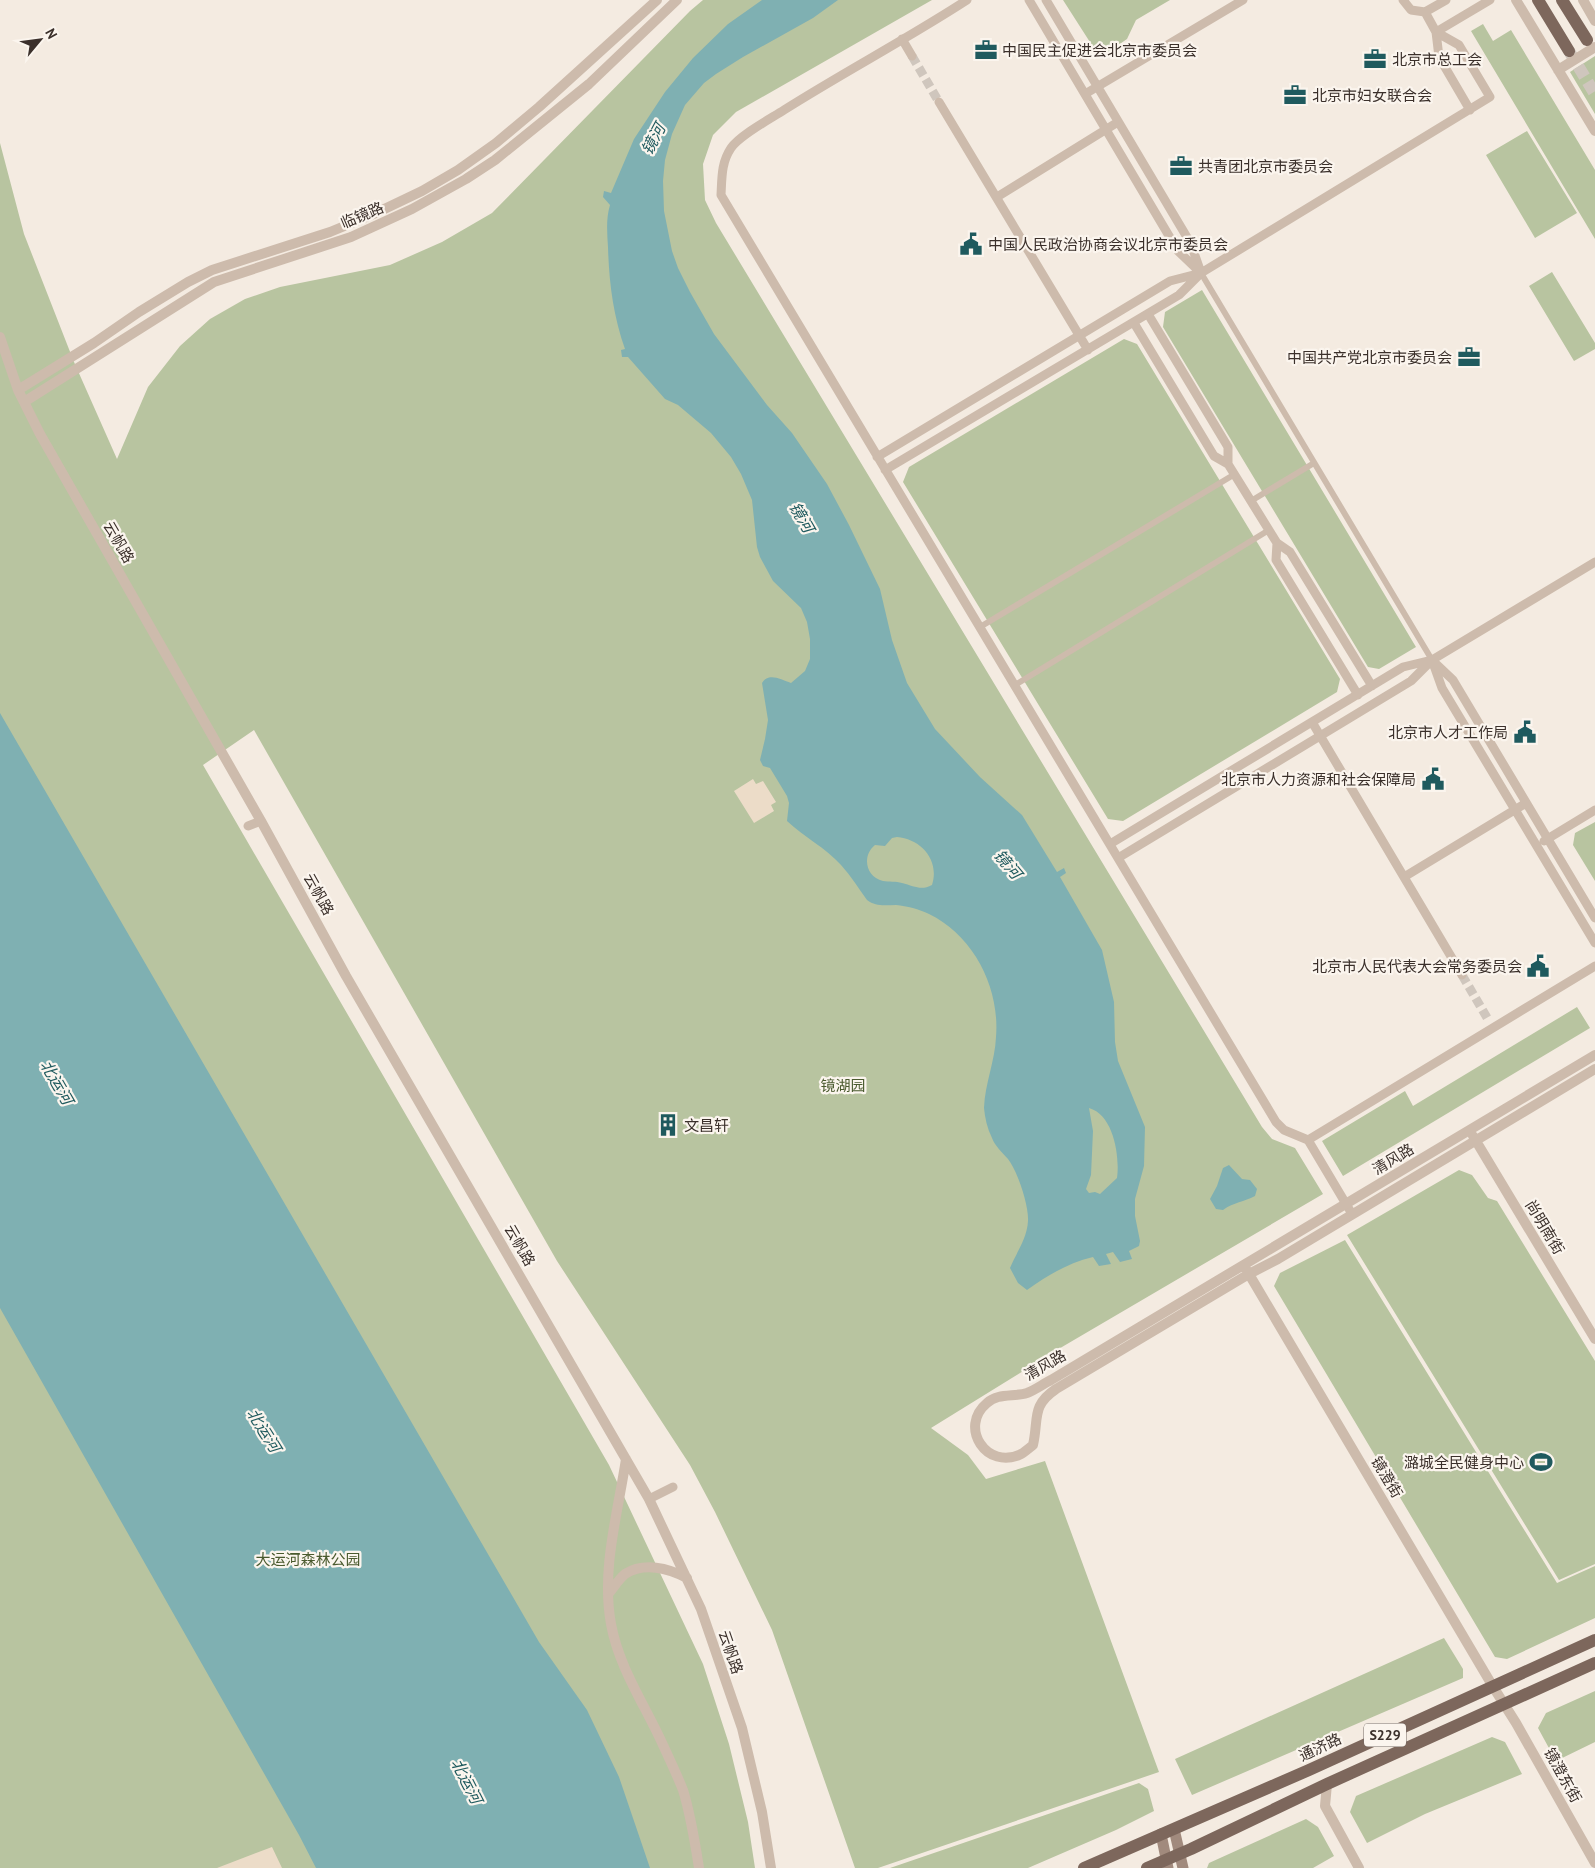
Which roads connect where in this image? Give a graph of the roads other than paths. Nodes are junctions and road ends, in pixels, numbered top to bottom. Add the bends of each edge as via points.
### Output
1 (657, 0) edge
2 (677, 0) edge
3 (967, 0) edge
4 (1029, 0) edge
5 (1046, 0) edge
6 (1243, 0) edge
7 (1403, 0) edge
8 (1446, 0) edge
9 (1490, 0) edge
10 (1516, 0) edge
11 (1538, 0) edge
12 (1562, 0) edge
13 (1582, 0) edge
14 (1425, 12) junction
15 (1595, 21) edge
16 (1436, 32) junction
17 (902, 39) junction
18 (1591, 44) edge
19 (1569, 51) tunnel mouth
20 (912, 56) tunnel mouth
21 (1558, 70) junction
22 (1097, 87) junction
23 (1085, 94) junction
24 (940, 102) tunnel mouth
25 (1470, 110) junction
26 (1118, 122) junction
27 (1106, 130) junction
28 (1595, 131) edge
29 (997, 197) junction
30 (1201, 273) junction
31 (1148, 314) junction
32 (1134, 323) junction
33 (1080, 335) junction
34 (0, 337) edge
35 (1088, 350) junction
36 (18, 390) junction
37 (24, 402) junction
38 (877, 457) junction
39 (1314, 463) junction
40 (1228, 464) junction
41 (885, 470) junction
42 (1234, 474) junction
43 (1251, 501) junction
44 (1269, 530) junction
45 (1277, 543) junction
46 (1595, 562) edge
47 (980, 627) junction
48 (1432, 660) junction
49 (1015, 685) junction
50 (1372, 686) junction
51 (1358, 694) junction
52 (1312, 722) junction
53 (1320, 736) junction
54 (1526, 803) junction
55 (1514, 810) junction
56 (1595, 810) edge
57 (261, 821) junction
58 (248, 826) dead end
59 (1547, 839) junction
60 (1110, 844) junction
61 (1537, 846) junction
62 (1118, 858) junction
63 (1404, 877) junction
64 (1595, 918) edge
65 (1595, 943) edge
66 (1595, 966) edge
67 (1462, 975) tunnel mouth
68 (1595, 1055) edge
69 (1595, 1069) edge
70 (1470, 1130) junction
71 (1308, 1140) junction
72 (1476, 1140) junction
73 (1347, 1204) junction
74 (1352, 1214) junction
75 (1247, 1270) junction
76 (1595, 1338) edge
77 (626, 1459) junction
78 (673, 1487) dead end
79 (649, 1499) junction
80 (687, 1578) junction
81 (609, 1593) junction
82 (1595, 1640) edge
83 (1595, 1663) edge
84 (1492, 1685) junction
85 (1503, 1704) junction
86 (1327, 1784) junction
87 (1174, 1829) junction
88 (1161, 1834) junction
89 (1180, 1854) junction
90 (1595, 1862) edge
91 (1167, 1864) edge
92 (699, 1868) edge
93 (771, 1868) edge
94 (1084, 1868) edge
95 (1147, 1868) edge
96 (1183, 1868) edge
97 (1359, 1868) edge

1 - 36 street, 临镜路 via 539,107 458,170 422,191 330,232 212,270 139,312
2 - 37 street, 临镜路 via 589,84 495,160 466,179 351,237 214,282
3 - 17 street
4 - 23 street
5 - 22 street
6 - 22 street
7 - 14 street via 1411,10
8 - 14 street
9 - 16 street
10 - 21 street
11 - 19 main road
12 - 18 main road
13 - 15 street
14 - 16 street
16 - 25 street via 1439,57
16 - 25 street via 1459,45 1490,97
17 - 20 street
17 - 38 street via 759,126 733,146 722,168 721,195
18 - 21 street
21 - 28 street
22 - 23 street
22 - 26 street
23 - 27 street
24 - 29 street
25 - 30 street
26 - 27 street
26 - 30 street via 1191,244
27 - 29 street
27 - 30 street via 1178,251
29 - 33 street
30 - 31 street via 1179,295
30 - 33 street via 1170,281
30 - 39 street
31 - 32 street
31 - 40 street via 1228,447
32 - 35 street
32 - 40 street via 1214,456
33 - 35 street
33 - 38 street
34 - 36 street, 云帆路
35 - 41 street
36 - 37 street, 云帆路
37 - 57 street, 云帆路
38 - 41 street
39 - 43 street
39 - 48 street
40 - 42 street
41 - 47 street
42 - 43 street
42 - 47 street
43 - 44 street
44 - 45 street
44 - 49 street
45 - 50 street via 1290,552
45 - 51 street via 1276,560
46 - 48 street
47 - 49 street
48 - 50 street via 1403,667
48 - 53 street via 1411,681
48 - 54 street via 1453,680
48 - 55 street via 1442,688
49 - 60 street
50 - 51 street
51 - 52 street
52 - 53 street
52 - 60 street
53 - 62 street
53 - 63 street
54 - 55 street
54 - 59 street
55 - 61 street
55 - 63 street
56 - 59 street
57 - 58 street
57 - 77 street, 云帆路 via 346,976
59 - 61 street
59 - 64 street
60 - 62 street
61 - 65 street
62 - 71 street via 1276,1122 1284,1130
63 - 67 street
66 - 71 street via 1491,1024
68 - 70 street, 清风路
69 - 72 street, 清风路
70 - 72 street, 尚明南街
70 - 73 street, 清风路
71 - 73 street
72 - 74 street, 清风路
72 - 76 street, 尚明南街
73 - 74 street
73 - 75 street, 清风路
74 - 75 street, 清风路
75 - 75 street, 清风路 via 1028,1392 987,1402 974,1425 978,1442 989,1454 1004,1458 1020,1455 1032,1445 1037,1412 1044,1397
75 - 84 street, 镜澄街
77 - 79 street, 云帆路
77 - 81 street via 609,1558
78 - 79 street
79 - 80 street, 云帆路
80 - 81 street via 673,1571 641,1567 624,1575
80 - 93 street, 云帆路 via 742,1728 762,1812
81 - 92 street via 611,1624 617,1647 682,1790 692,1824
82 - 84 main road, 通济路 / S229
83 - 85 main road, S229
84 - 85 street, 镜澄街
84 - 87 main road, 通济路 / S229
85 - 86 main road, S229
85 - 90 street, 镜澄东街
86 - 89 main road, S229
86 - 97 street via 1325,1806
87 - 88 main road, 通济路
87 - 89 main road
88 - 91 main road
88 - 94 main road, 通济路
89 - 91 main road
89 - 96 main road
91 - 95 main road

